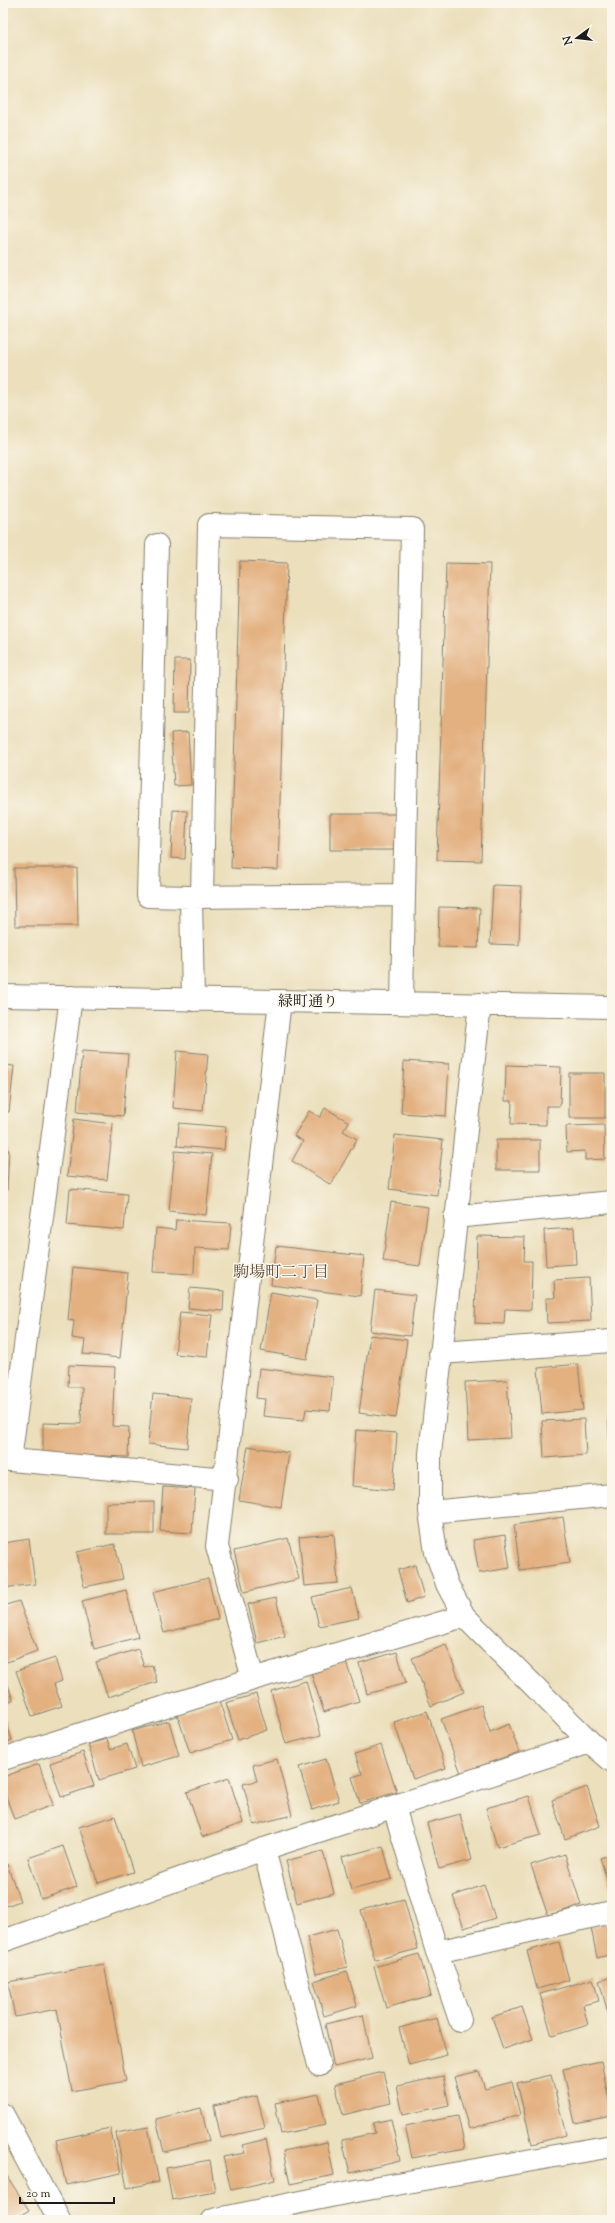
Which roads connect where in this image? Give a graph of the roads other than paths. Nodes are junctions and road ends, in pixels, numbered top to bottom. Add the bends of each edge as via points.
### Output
1 (157, 545) dead end
2 (404, 895) junction
3 (197, 897) junction
4 (3, 996) edge
5 (71, 998) junction
6 (193, 1000) junction
7 (280, 1001) junction
8 (402, 1002) junction
9 (480, 1004) junction
10 (612, 1007) edge
11 (612, 1202) edge
12 (455, 1217) junction
13 (612, 1342) edge
14 (440, 1353) junction
15 (226, 1479) junction
16 (612, 1495) edge
17 (430, 1512) junction
18 (464, 1616) junction
19 (253, 1679) junction
20 (590, 1742) junction
21 (3, 1759) edge
22 (612, 1761) edge
23 (394, 1807) junction
24 (264, 1849) junction
25 (612, 1912) edge
26 (3, 1941) edge
27 (437, 1952) junction
28 (460, 2020) dead end
29 (319, 2065) dead end
30 (3, 2115) edge
31 (612, 2146) edge
32 (59, 2220) edge
33 (213, 2220) edge

1 - 3 street via 148,896
2 - 3 street
2 - 3 street via 412,529 209,525
2 - 8 street
3 - 6 street
4 - 5 street, 緑町通り
5 - 6 street, 緑町通り
5 - 15 street via 10,1460
6 - 7 street, 緑町通り
7 - 8 street, 緑町通り
7 - 15 street
8 - 9 street, 緑町通り
9 - 10 street, 緑町通り
9 - 12 street
11 - 12 street
12 - 14 street
13 - 14 street
14 - 17 street via 430,1454
15 - 19 street via 217,1546
16 - 17 street
17 - 18 street via 447,1584
18 - 19 street
18 - 20 street
19 - 21 street
20 - 22 street
20 - 23 street
23 - 24 street
23 - 27 street
24 - 26 street
24 - 29 street
25 - 27 street
27 - 28 street
30 - 32 street
31 - 33 street via 345,2193

